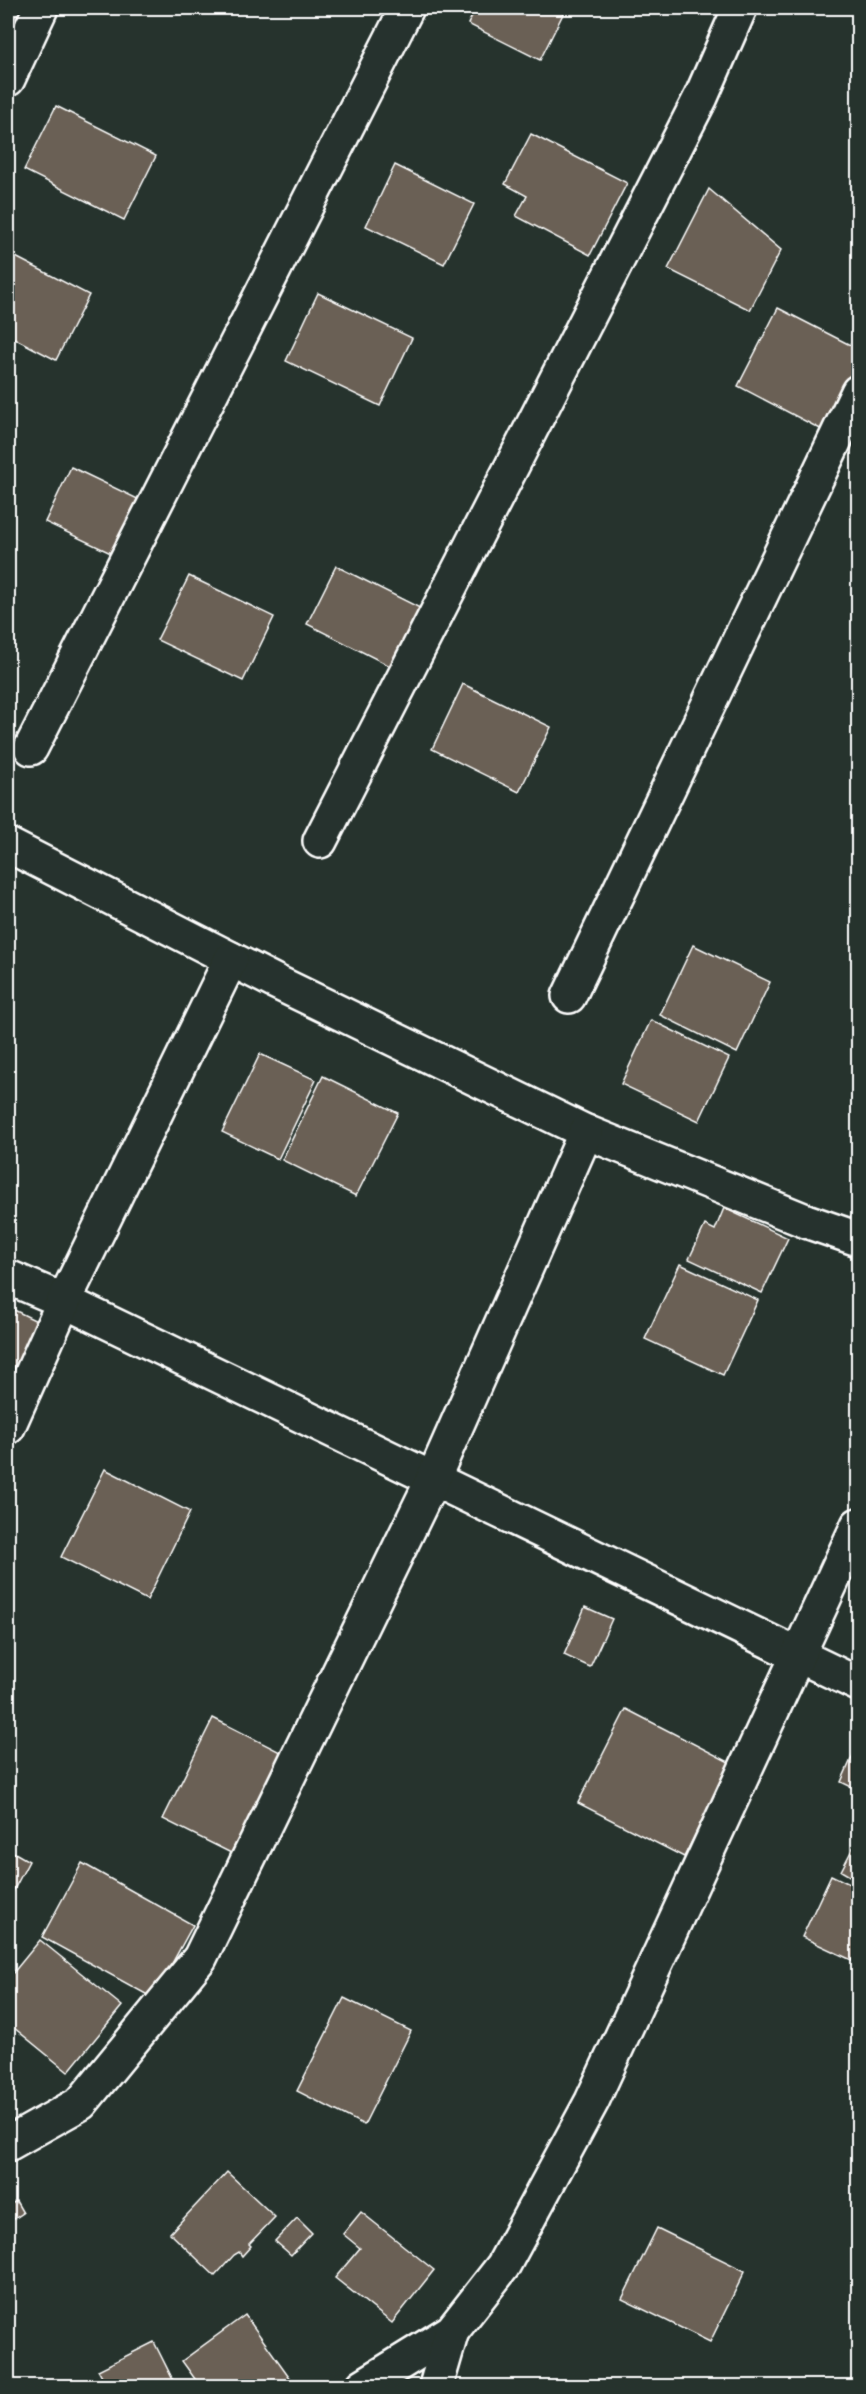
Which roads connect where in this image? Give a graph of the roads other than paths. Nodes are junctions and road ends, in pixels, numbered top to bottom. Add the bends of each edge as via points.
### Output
1 (41, 8) edge
2 (407, 8) edge
3 (740, 8) edge
4 (8, 79) edge
5 (858, 392) edge
6 (31, 748) dead end
7 (320, 841) dead end
8 (8, 846) edge
9 (231, 959) junction
10 (569, 996) dead end
11 (586, 1132) junction
12 (858, 1239) edge
13 (8, 1277) edge
14 (64, 1301) junction
15 (8, 1427) edge
16 (433, 1479) junction
17 (858, 1525) edge
18 (798, 1655) junction
19 (858, 1684) edge
20 (8, 2144) edge
21 (452, 2331) junction
22 (363, 2386) edge
23 (436, 2386) edge

1 - 4 street
2 - 6 street
3 - 7 street via 701,97
5 - 10 street
8 - 9 street
9 - 11 street
9 - 14 street
11 - 12 street
11 - 16 street
13 - 14 street
14 - 15 street
14 - 16 street
16 - 18 street
16 - 20 street via 200,1958 81,2103
17 - 18 street
18 - 19 street
18 - 21 street via 592,2101 502,2266
21 - 22 street
21 - 23 street

